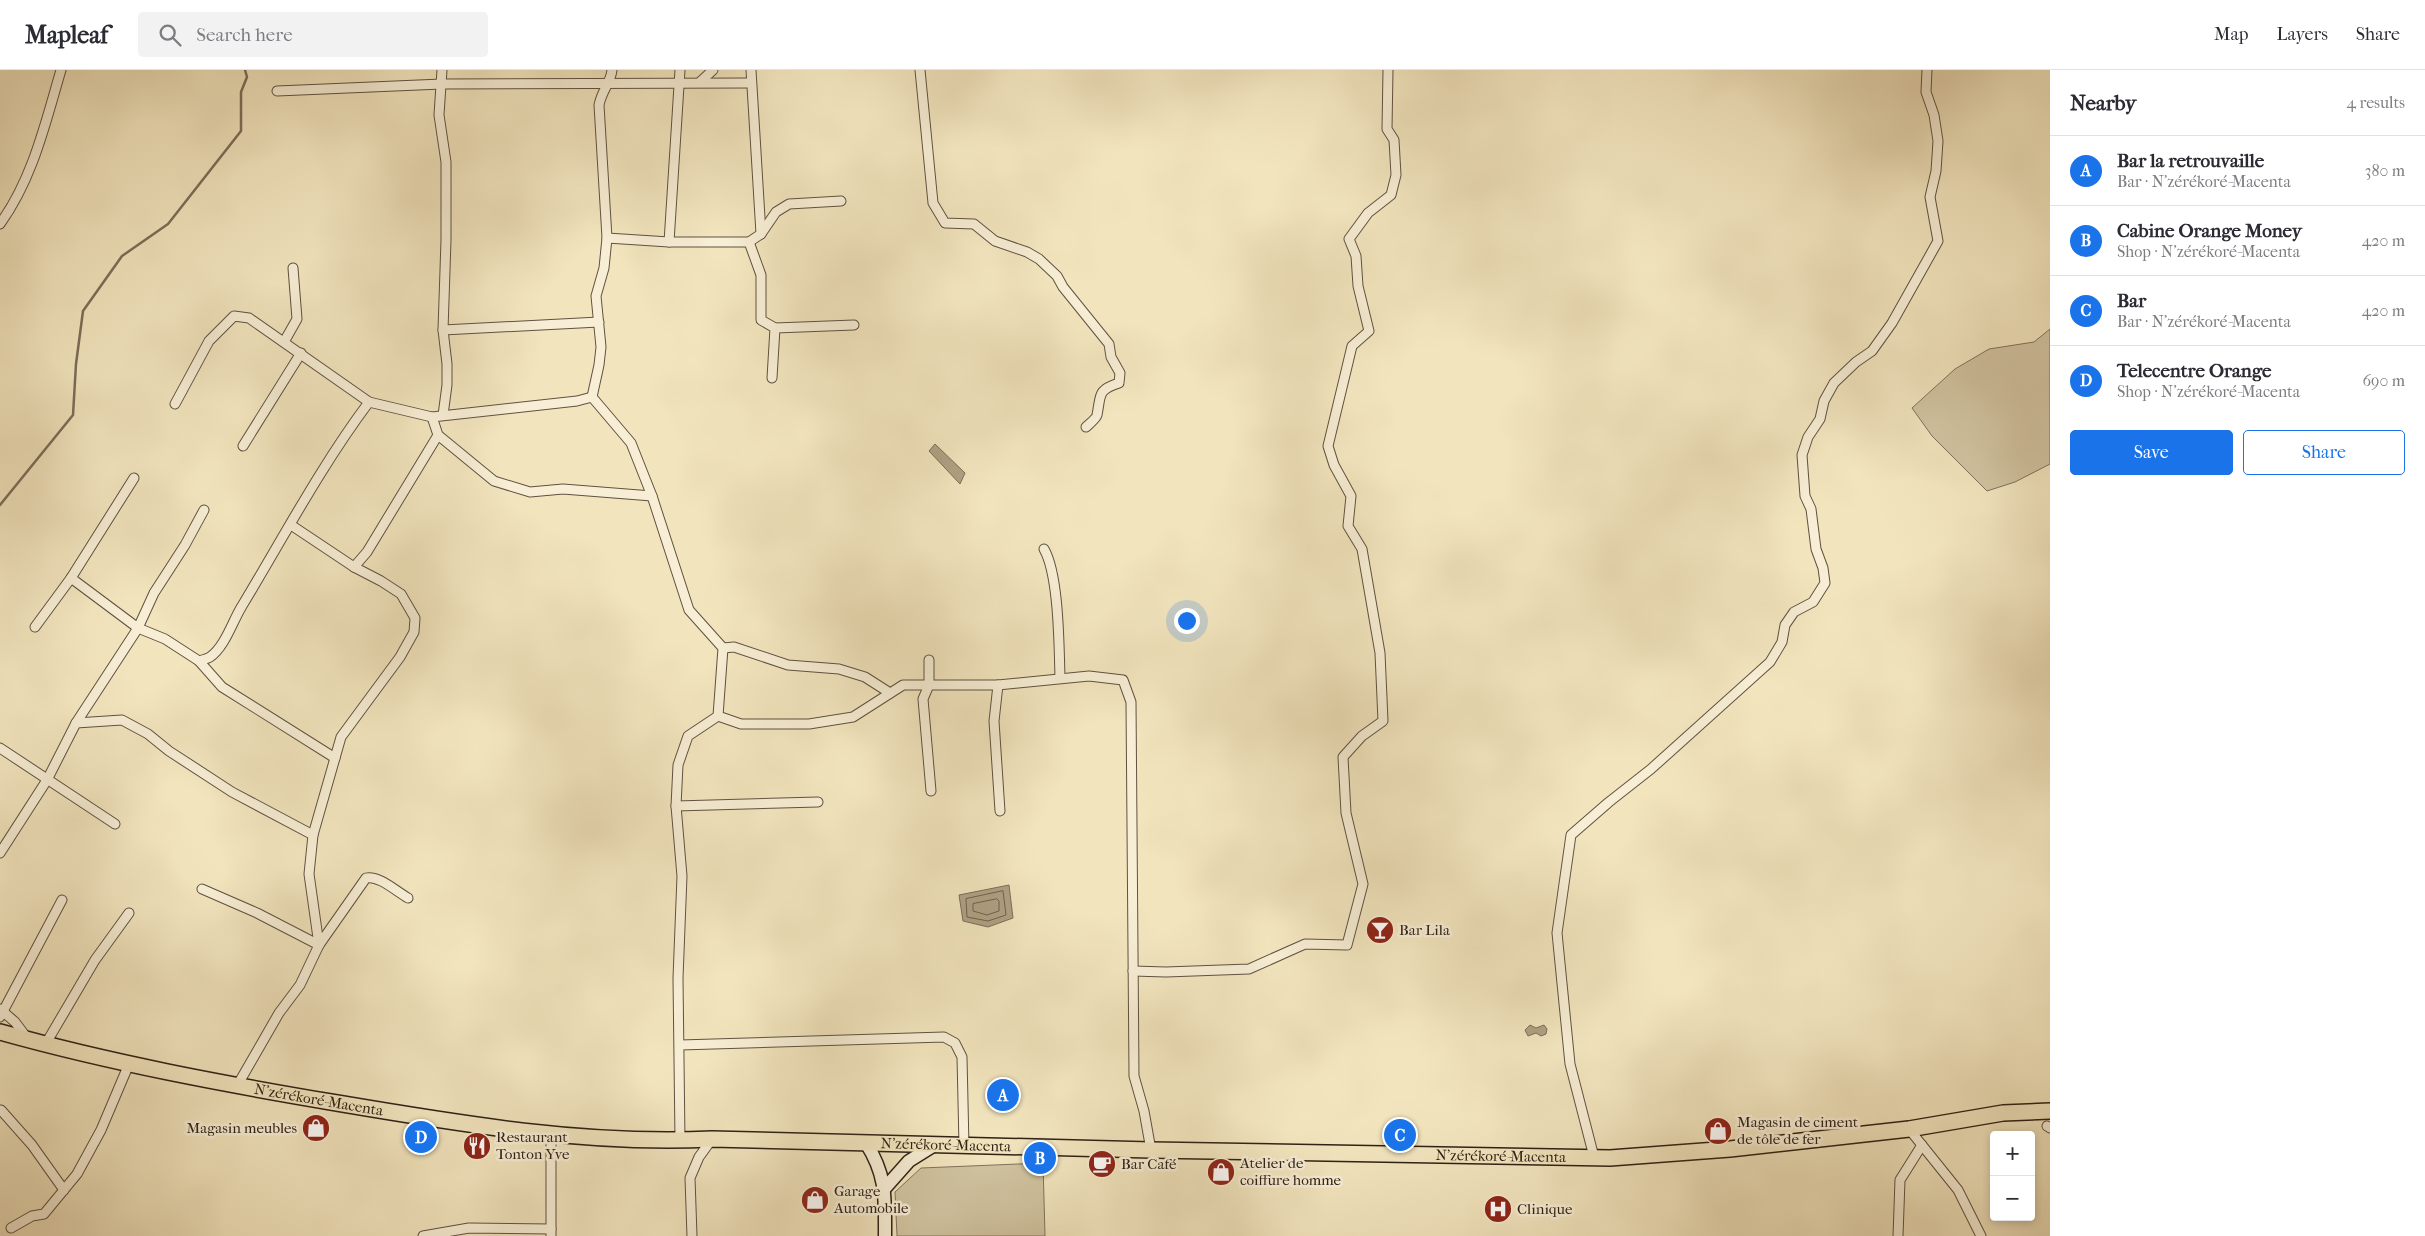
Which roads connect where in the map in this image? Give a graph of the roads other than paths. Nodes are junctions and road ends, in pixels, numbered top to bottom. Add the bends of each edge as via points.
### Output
1 (61, 70) edge
2 (442, 70) edge
3 (612, 70) edge
4 (680, 70) edge
5 (713, 70) edge
6 (751, 70) edge
7 (920, 70) edge
8 (1388, 70) edge
9 (1927, 70) edge
10 (680, 82) junction
11 (700, 82) junction
12 (608, 83) junction
13 (750, 83) junction
14 (442, 84) junction
15 (277, 91) dead end
16 (841, 202) dead end
17 (0, 224) edge
18 (761, 234) junction
19 (607, 238) junction
20 (669, 242) junction
21 (749, 242) junction
22 (293, 268) dead end
23 (599, 322) junction
24 (854, 325) dead end
25 (774, 328) junction
26 (443, 330) junction
27 (284, 342) junction
28 (301, 353) junction
29 (772, 378) dead end
30 (592, 397) junction
31 (369, 402) junction
32 (176, 404) dead end
33 (442, 415) junction
34 (432, 417) junction
35 (1086, 427) dead end
36 (438, 435) junction
37 (243, 446) dead end
38 (134, 478) dead end
39 (652, 496) junction
40 (204, 510) dead end
41 (291, 525) junction
42 (1044, 549) dead end
43 (354, 567) junction
44 (71, 578) junction
45 (35, 627) dead end
46 (138, 628) junction
47 (723, 648) junction
48 (929, 660) dead end
49 (199, 661) junction
50 (1060, 678) junction
51 (929, 685) junction
52 (998, 685) junction
53 (890, 693) junction
54 (718, 716) junction
55 (76, 723) junction
56 (0, 748) edge
57 (334, 758) junction
58 (47, 780) junction
59 (931, 791) dead end
60 (818, 802) dead end
61 (676, 806) junction
62 (1000, 811) dead end
63 (115, 824) dead end
64 (313, 835) junction
65 (0, 853) edge
66 (202, 889) dead end
67 (408, 898) dead end
68 (62, 900) dead end
69 (129, 913) dead end
70 (319, 945) junction
71 (1132, 971) junction
72 (1, 1013) edge
73 (0, 1032) edge
74 (28, 1040) junction
75 (45, 1045) junction
76 (680, 1045) junction
77 (128, 1064) junction
78 (237, 1086) junction
79 (1, 1110) edge
80 (2050, 1111) edge
81 (1909, 1129) junction
82 (551, 1134) junction
83 (712, 1139) junction
84 (680, 1140) junction
85 (866, 1142) junction
86 (1922, 1145) junction
87 (933, 1146) junction
88 (964, 1146) junction
89 (1151, 1150) junction
90 (1594, 1157) junction
91 (885, 1188) junction
92 (64, 1190) junction
93 (11, 1228) dead end
94 (551, 1232) edge
95 (423, 1236) edge
96 (692, 1236) edge
97 (885, 1236) edge
98 (1898, 1236) edge
99 (1981, 1236) edge

1 - 17 street via 34,161 20,194
2 - 14 street
3 - 12 street
4 - 10 street
5 - 11 street
6 - 13 street
7 - 35 street via 933,203 945,223 974,224 995,241 1039,259 1057,276 1062,287 1109,344 1111,357 1120,373 1120,383 1109,386 1099,395 1097,416
8 - 71 street via 1387,129 1394,140 1396,175 1391,195 1368,213 1349,239 1356,256 1358,286 1369,331 1352,346 1328,446 1351,496 1348,526 1362,549 1380,653 1384,721 1362,736 1342,757 1346,813 1363,884 1358,907 1347,945 1305,944 1249,968
9 - 90 street via 1926,92 1938,141 1930,197 1938,241 1877,344 1834,383 1802,454 1805,496 1811,509 1816,550 1825,583 1813,602 1794,612 1770,662 1651,769 1570,835 1557,934 1570,1064
10 - 11 street
10 - 12 street
10 - 20 street
11 - 13 street
12 - 14 street
12 - 19 street via 602,91 599,105
13 - 18 street
14 - 15 street
14 - 26 street via 439,115 446,162
16 - 18 street via 788,204 776,212
18 - 21 street
19 - 20 street
19 - 23 street via 604,268 596,296
20 - 21 street
21 - 25 street via 760,275 761,320
22 - 27 street via 296,319
23 - 26 street
23 - 30 street via 600,365
24 - 25 street
25 - 29 street
26 - 33 street via 448,364
27 - 28 street
27 - 32 street via 249,318 234,316 209,340
28 - 31 street
28 - 37 street
30 - 33 street
30 - 39 street via 631,443
31 - 34 street
31 - 41 street via 339,442
33 - 34 street
34 - 36 street
36 - 39 street via 494,481 530,492 563,489
36 - 43 street via 367,552
38 - 44 street
39 - 47 street via 689,610
40 - 46 street via 154,593
41 - 43 street
41 - 49 street via 241,607 229,633 210,657
42 - 50 street via 1049,557 1055,594
43 - 57 street via 400,594 416,618 414,632 400,657 341,737
44 - 45 street
44 - 46 street
46 - 49 street
46 - 55 street
47 - 53 street via 734,647 788,665 839,669 865,677
47 - 54 street
48 - 51 street
49 - 57 street via 222,687
50 - 52 street
50 - 71 street via 1089,676 1123,680 1130,702
51 - 52 street
51 - 53 street via 903,685
51 - 59 street via 923,699
52 - 62 street via 994,721
53 - 54 street via 853,717 809,724 741,724
54 - 61 street via 688,736 678,765
55 - 58 street
55 - 64 street via 122,720 148,734 232,792
56 - 58 street
57 - 64 street
58 - 63 street
58 - 65 street
60 - 61 street
61 - 76 street via 682,876 678,978
64 - 70 street via 309,874
66 - 70 street
67 - 70 street via 366,878
68 - 72 street
69 - 75 street via 95,960
70 - 78 street via 300,985 279,1013
71 - 89 street via 1134,1076
72 - 74 street via 16,1022
73 - 74 highway, N'zérékoré-Macenta
74 - 75 highway, N'zérékoré-Macenta
75 - 77 highway, N'zérékoré-Macenta
76 - 84 street
76 - 88 street via 944,1037 955,1043 962,1057
77 - 78 highway, N'zérékoré-Macenta
77 - 92 street via 101,1130 77,1174
78 - 82 highway, N'zérékoré-Macenta via 460,1124
79 - 92 street via 32,1145
80 - 81 highway, N'zérékoré-Macenta via 2003,1113
81 - 86 street
81 - 90 highway, N'zérékoré-Macenta via 1662,1156
82 - 84 highway, N'zérékoré-Macenta
82 - 94 street
83 - 84 highway, N'zérékoré-Macenta
83 - 85 highway, N'zérékoré-Macenta
83 - 96 street via 690,1178
85 - 87 highway, N'zérékoré-Macenta
85 - 91 street via 878,1162
86 - 98 street via 1900,1180
86 - 99 street via 1958,1190
87 - 88 highway, N'zérékoré-Macenta
87 - 91 street via 909,1161
88 - 89 highway, N'zérékoré-Macenta
89 - 90 highway, N'zérékoré-Macenta
91 - 97 street
92 - 93 street via 44,1214 32,1216
94 - 95 street via 469,1228

